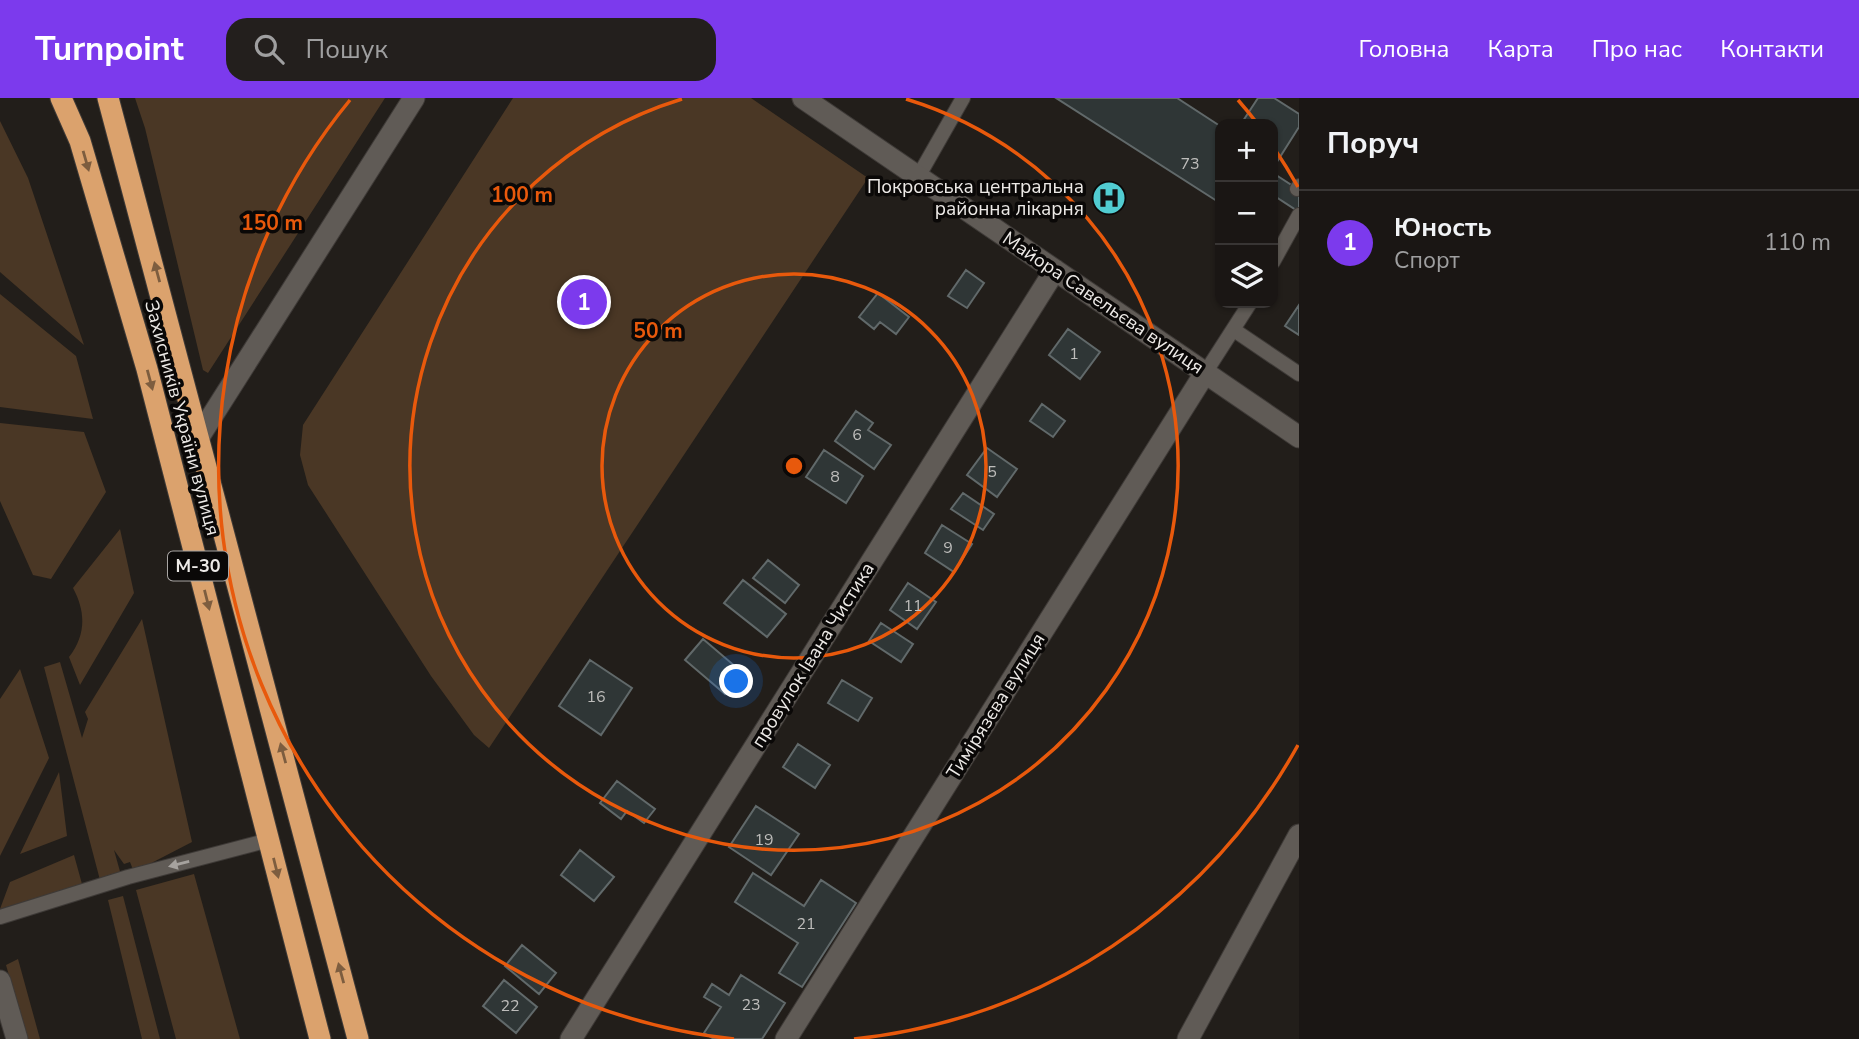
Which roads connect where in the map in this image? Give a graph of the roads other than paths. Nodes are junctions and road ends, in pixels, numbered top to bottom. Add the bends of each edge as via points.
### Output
1 (61, 98) edge
2 (108, 98) edge
3 (414, 98) edge
4 (803, 98) edge
5 (963, 98) edge
6 (918, 177) junction
7 (1299, 215) edge
8 (1278, 253) edge
9 (1055, 270) junction
10 (1247, 308) edge
11 (1234, 330) junction
12 (1205, 373) junction
13 (1299, 374) edge
14 (200, 435) junction
15 (1299, 437) edge
16 (1299, 835) edge
17 (269, 840) junction
18 (0, 917) edge
19 (0, 981) edge
20 (17, 1039) edge
21 (320, 1039) edge
22 (358, 1039) edge
23 (571, 1039) edge
24 (786, 1039) edge
25 (1188, 1039) edge

1 -> 17 highway, Захисників України вулиця / М-30 via 80,141 147,369
14 -> 2 highway, Захисників України вулиця / М-30
3 - 14 street
4 - 6 street, Майора Савельєва вулиця
5 - 6 lane
6 - 9 street, Майора Савельєва вулиця
7 - 8 lane
9 - 12 street, Майора Савельєва вулиця
9 - 23 street, провулок Івана Чистика
10 - 11 lane
11 - 12 lane
11 - 13 lane
12 - 15 street, Майора Савельєва вулиця
12 - 24 street, Тимірязєва вулиця
22 -> 14 highway, Захисників України вулиця / М-30
16 - 25 street
17 -> 18 lane
17 -> 21 highway, Захисників України вулиця / М-30
19 - 20 street

